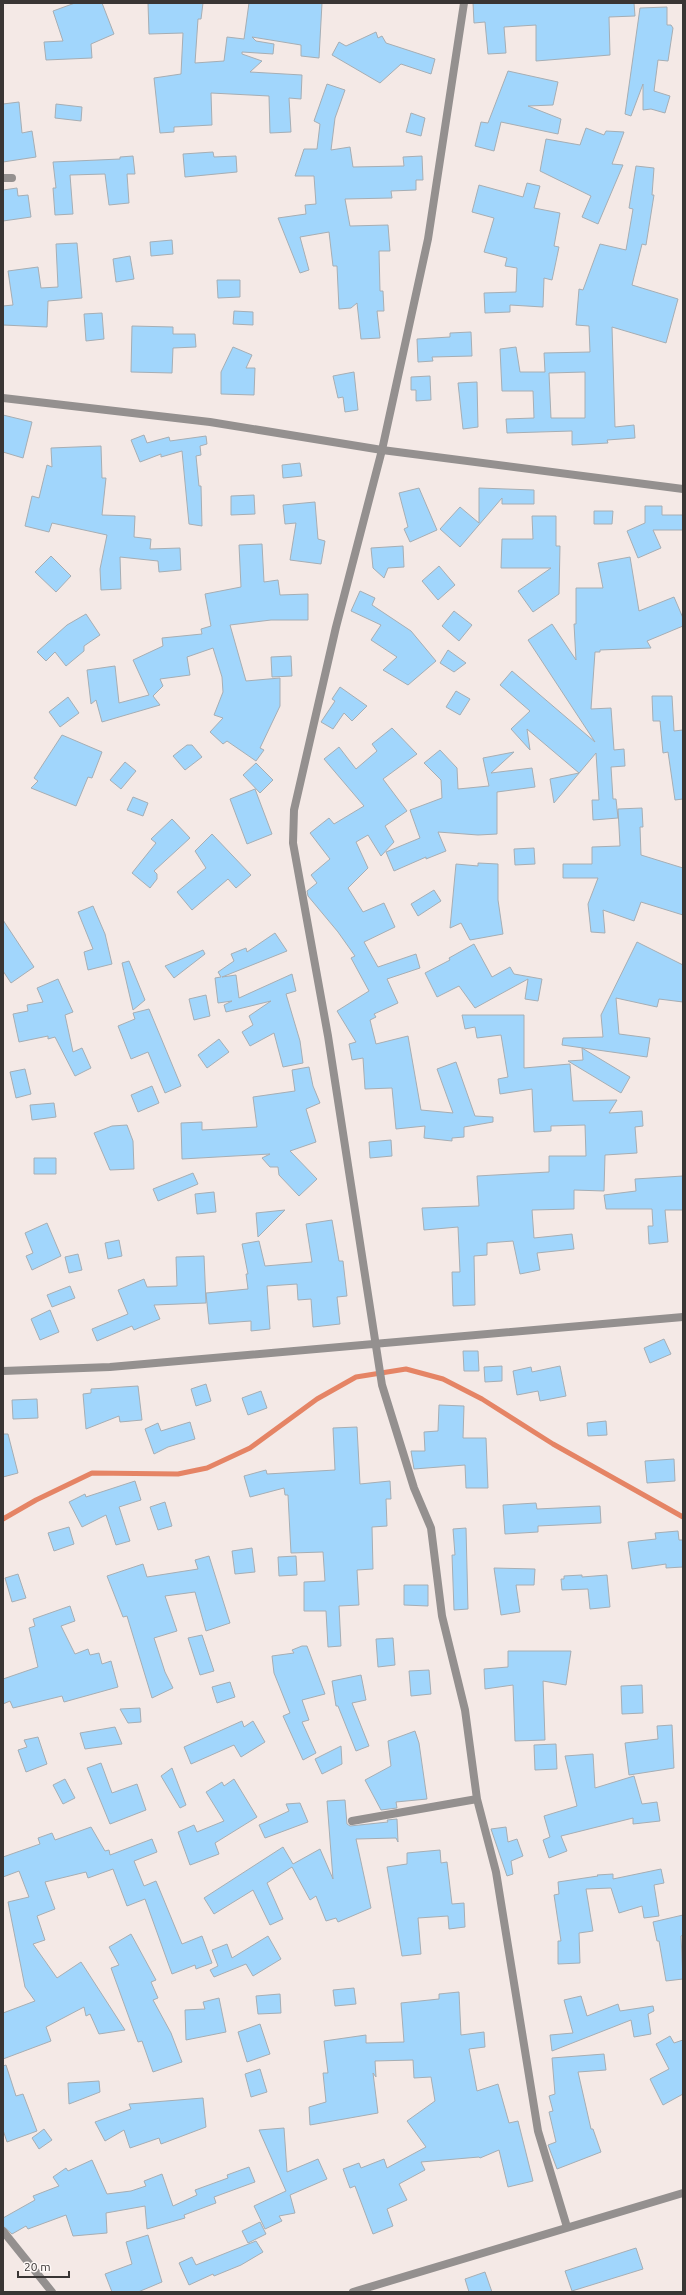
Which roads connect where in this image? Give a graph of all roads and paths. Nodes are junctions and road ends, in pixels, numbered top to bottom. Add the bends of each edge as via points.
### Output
1 (464, 3) edge
2 (3, 178) edge
3 (12, 178) dead end
4 (3, 398) edge
5 (382, 450) junction
6 (683, 489) edge
7 (683, 1317) edge
8 (376, 1344) junction
9 (3, 1371) edge
10 (477, 1799) junction
11 (352, 1820) dead end
12 (683, 2193) edge
13 (567, 2227) junction
14 (3, 2231) edge
15 (52, 2292) edge
16 (353, 2292) edge

1 - 5 street via 428,239
2 - 3 street
4 - 5 street via 210,422
5 - 6 street
5 - 8 street via 336,627 292,826
7 - 8 street
8 - 9 street via 110,1367
8 - 10 street via 382,1385 414,1488 432,1528 442,1616 465,1710
10 - 11 street
10 - 13 street via 496,1872 538,2131
12 - 13 street
13 - 16 street
14 - 15 street

